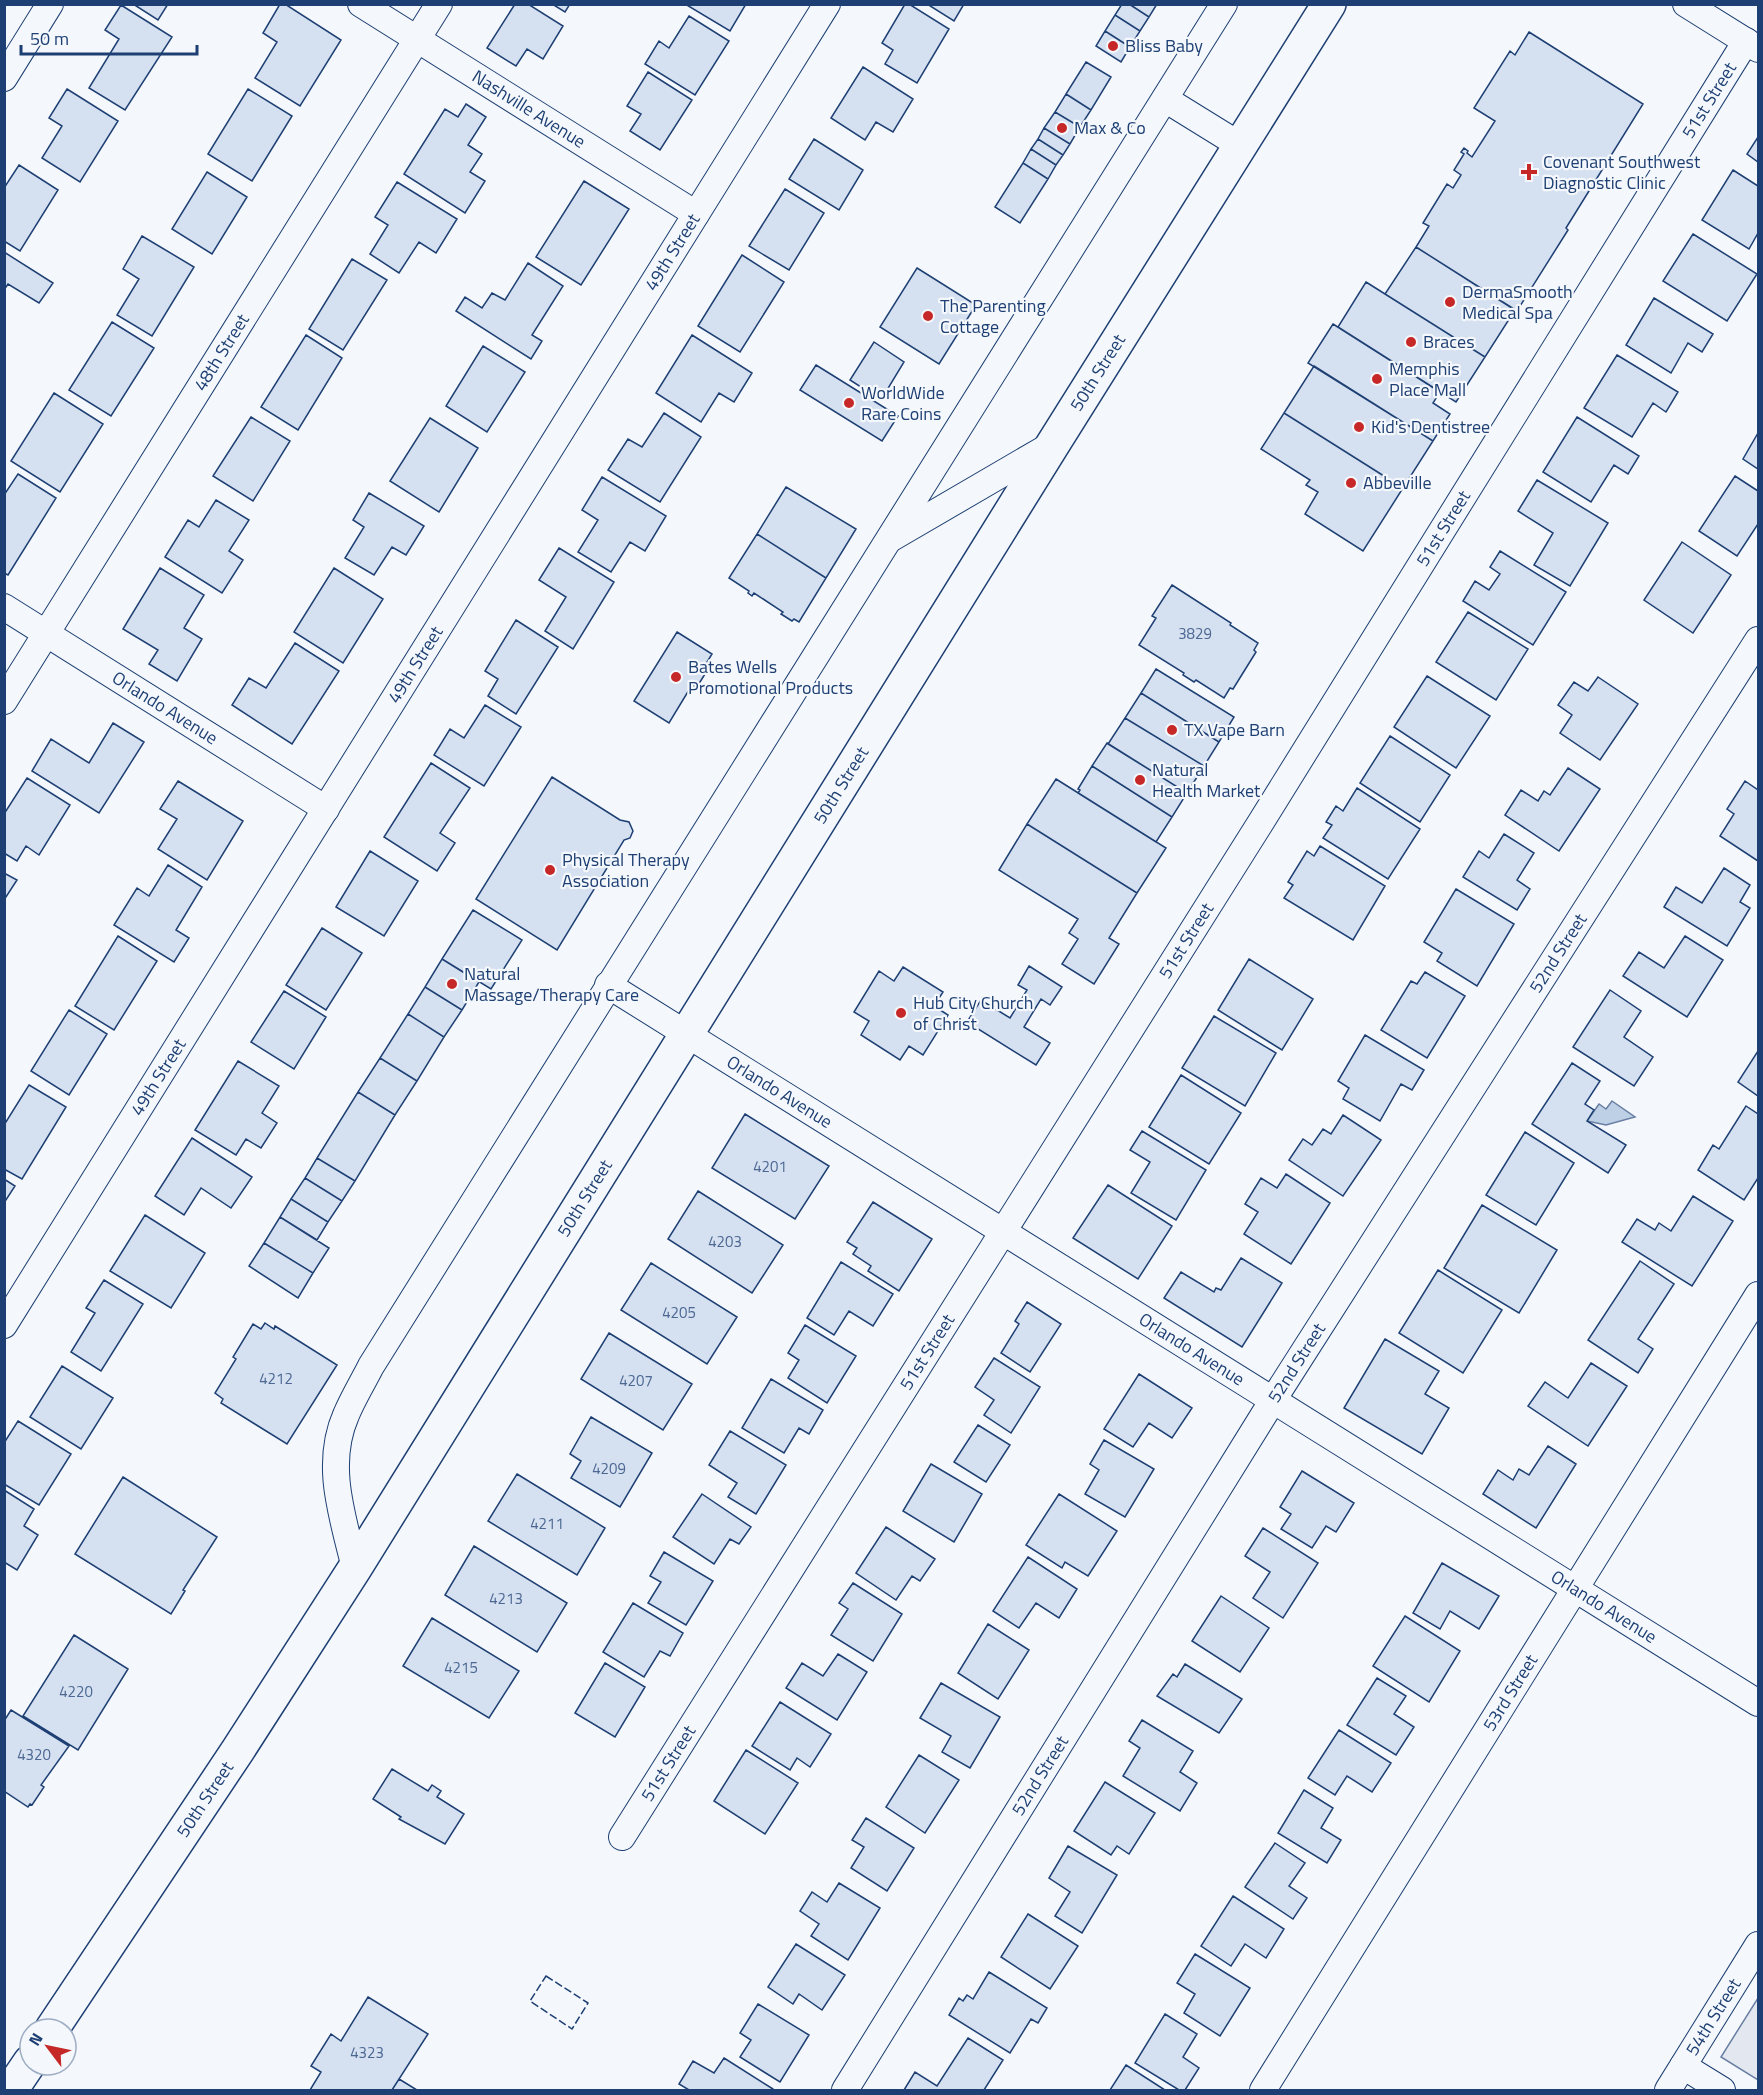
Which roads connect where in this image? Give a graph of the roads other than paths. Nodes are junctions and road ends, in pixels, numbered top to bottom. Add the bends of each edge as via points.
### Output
1 (50, 4) edge
2 (361, 4) edge
3 (439, 4) edge
4 (827, 4) edge
5 (1224, 4) edge
6 (1329, 4) edge
7 (1686, 4) edge
8 (417, 40) junction
9 (1752, 45) edge
10 (4, 78) edge
11 (1165, 99) junction
12 (1241, 146) junction
13 (696, 214) junction
14 (1053, 444) junction
15 (886, 541) junction
16 (4, 608) edge
17 (46, 634) junction
18 (1758, 640) edge
19 (4, 701) edge
20 (326, 810) junction
21 (608, 986) junction
22 (686, 1035) junction
23 (1004, 1233) junction
24 (1758, 1295) edge
25 (7, 1316) edge
26 (1273, 1400) junction
27 (355, 1568) junction
28 (1576, 1590) junction
29 (1758, 1703) edge
30 (622, 1837) dead end
31 (1758, 1945) edge
32 (60, 2017) edge
33 (1683, 2066) junction
34 (20, 2077) edge
35 (11, 2091) edge
36 (845, 2091) edge
37 (1263, 2091) edge
38 (1668, 2091) edge
39 (1722, 2091) edge

1 - 10 street
2 - 8 street, Nashville Avenue
3 - 8 street, 48th Street
4 - 13 street, 49th Street
5 - 11 street
6 - 12 main road, 50th Street
7 - 9 street
8 - 13 street, Nashville Avenue
8 - 17 street, 48th Street
9 - 23 street, 51st Street
11 - 12 street
11 - 15 street
12 - 14 main road, 50th Street
13 - 20 street, 49th Street
14 - 15 street
14 - 22 main road, 50th Street
15 - 21 street
16 - 17 street, Orlando Avenue
17 - 19 street, 48th Street
17 - 20 street, Orlando Avenue
18 - 26 street, 52nd Street
20 - 25 street, 49th Street
21 - 22 street, Orlando Avenue
21 - 27 street via 371,1366 345,1416 336,1452 336,1487
22 - 23 street, Orlando Avenue
22 - 27 main road, 50th Street
23 - 26 street, Orlando Avenue
23 - 30 street, 51st Street
24 - 28 street, 53rd Street
26 - 28 street, Orlando Avenue
26 - 36 street, 52nd Street
27 - 32 main road, 50th Street
28 - 29 street, Orlando Avenue
28 - 37 street, 53rd Street
31 - 33 street, 54th Street
33 - 38 street, 54th Street
33 - 39 street
34 - 35 main road

